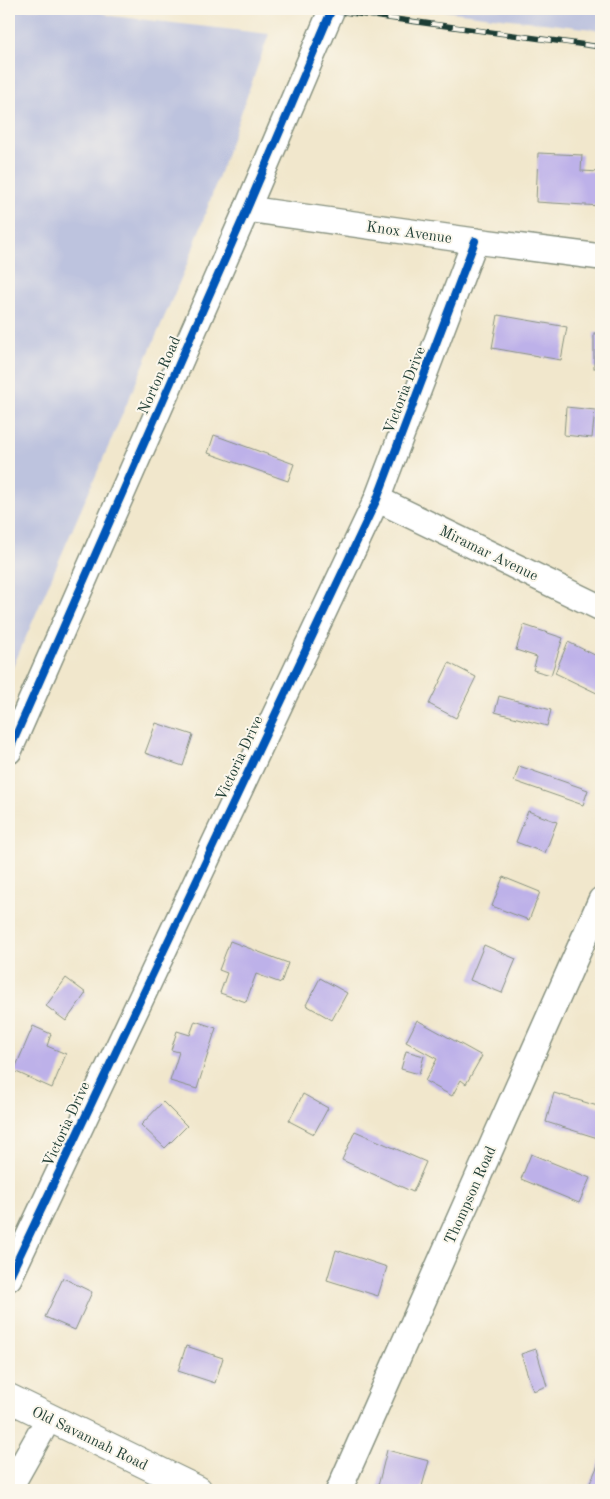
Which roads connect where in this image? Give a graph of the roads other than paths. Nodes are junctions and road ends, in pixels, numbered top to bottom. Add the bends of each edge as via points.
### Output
1 (332, 9) edge
2 (247, 209) junction
3 (475, 241) junction
4 (601, 257) edge
5 (377, 498) junction
6 (601, 608) edge
7 (9, 751) edge
8 (601, 900) edge
9 (9, 1278) edge
10 (9, 1398) edge
11 (49, 1418) junction
12 (9, 1488) edge
13 (198, 1490) edge
14 (339, 1490) edge

1 - 2 street, Norton Road
2 - 3 street, Knox Avenue
2 - 7 street, Norton Road
3 - 4 street, Knox Avenue
3 - 5 street, Victoria Drive
5 - 6 street, Miramar Avenue
5 - 9 street, Victoria Drive
8 - 14 street, Thompson Road
10 - 11 main road, Old Savannah Road
11 - 12 street
11 - 13 main road, Old Savannah Road

